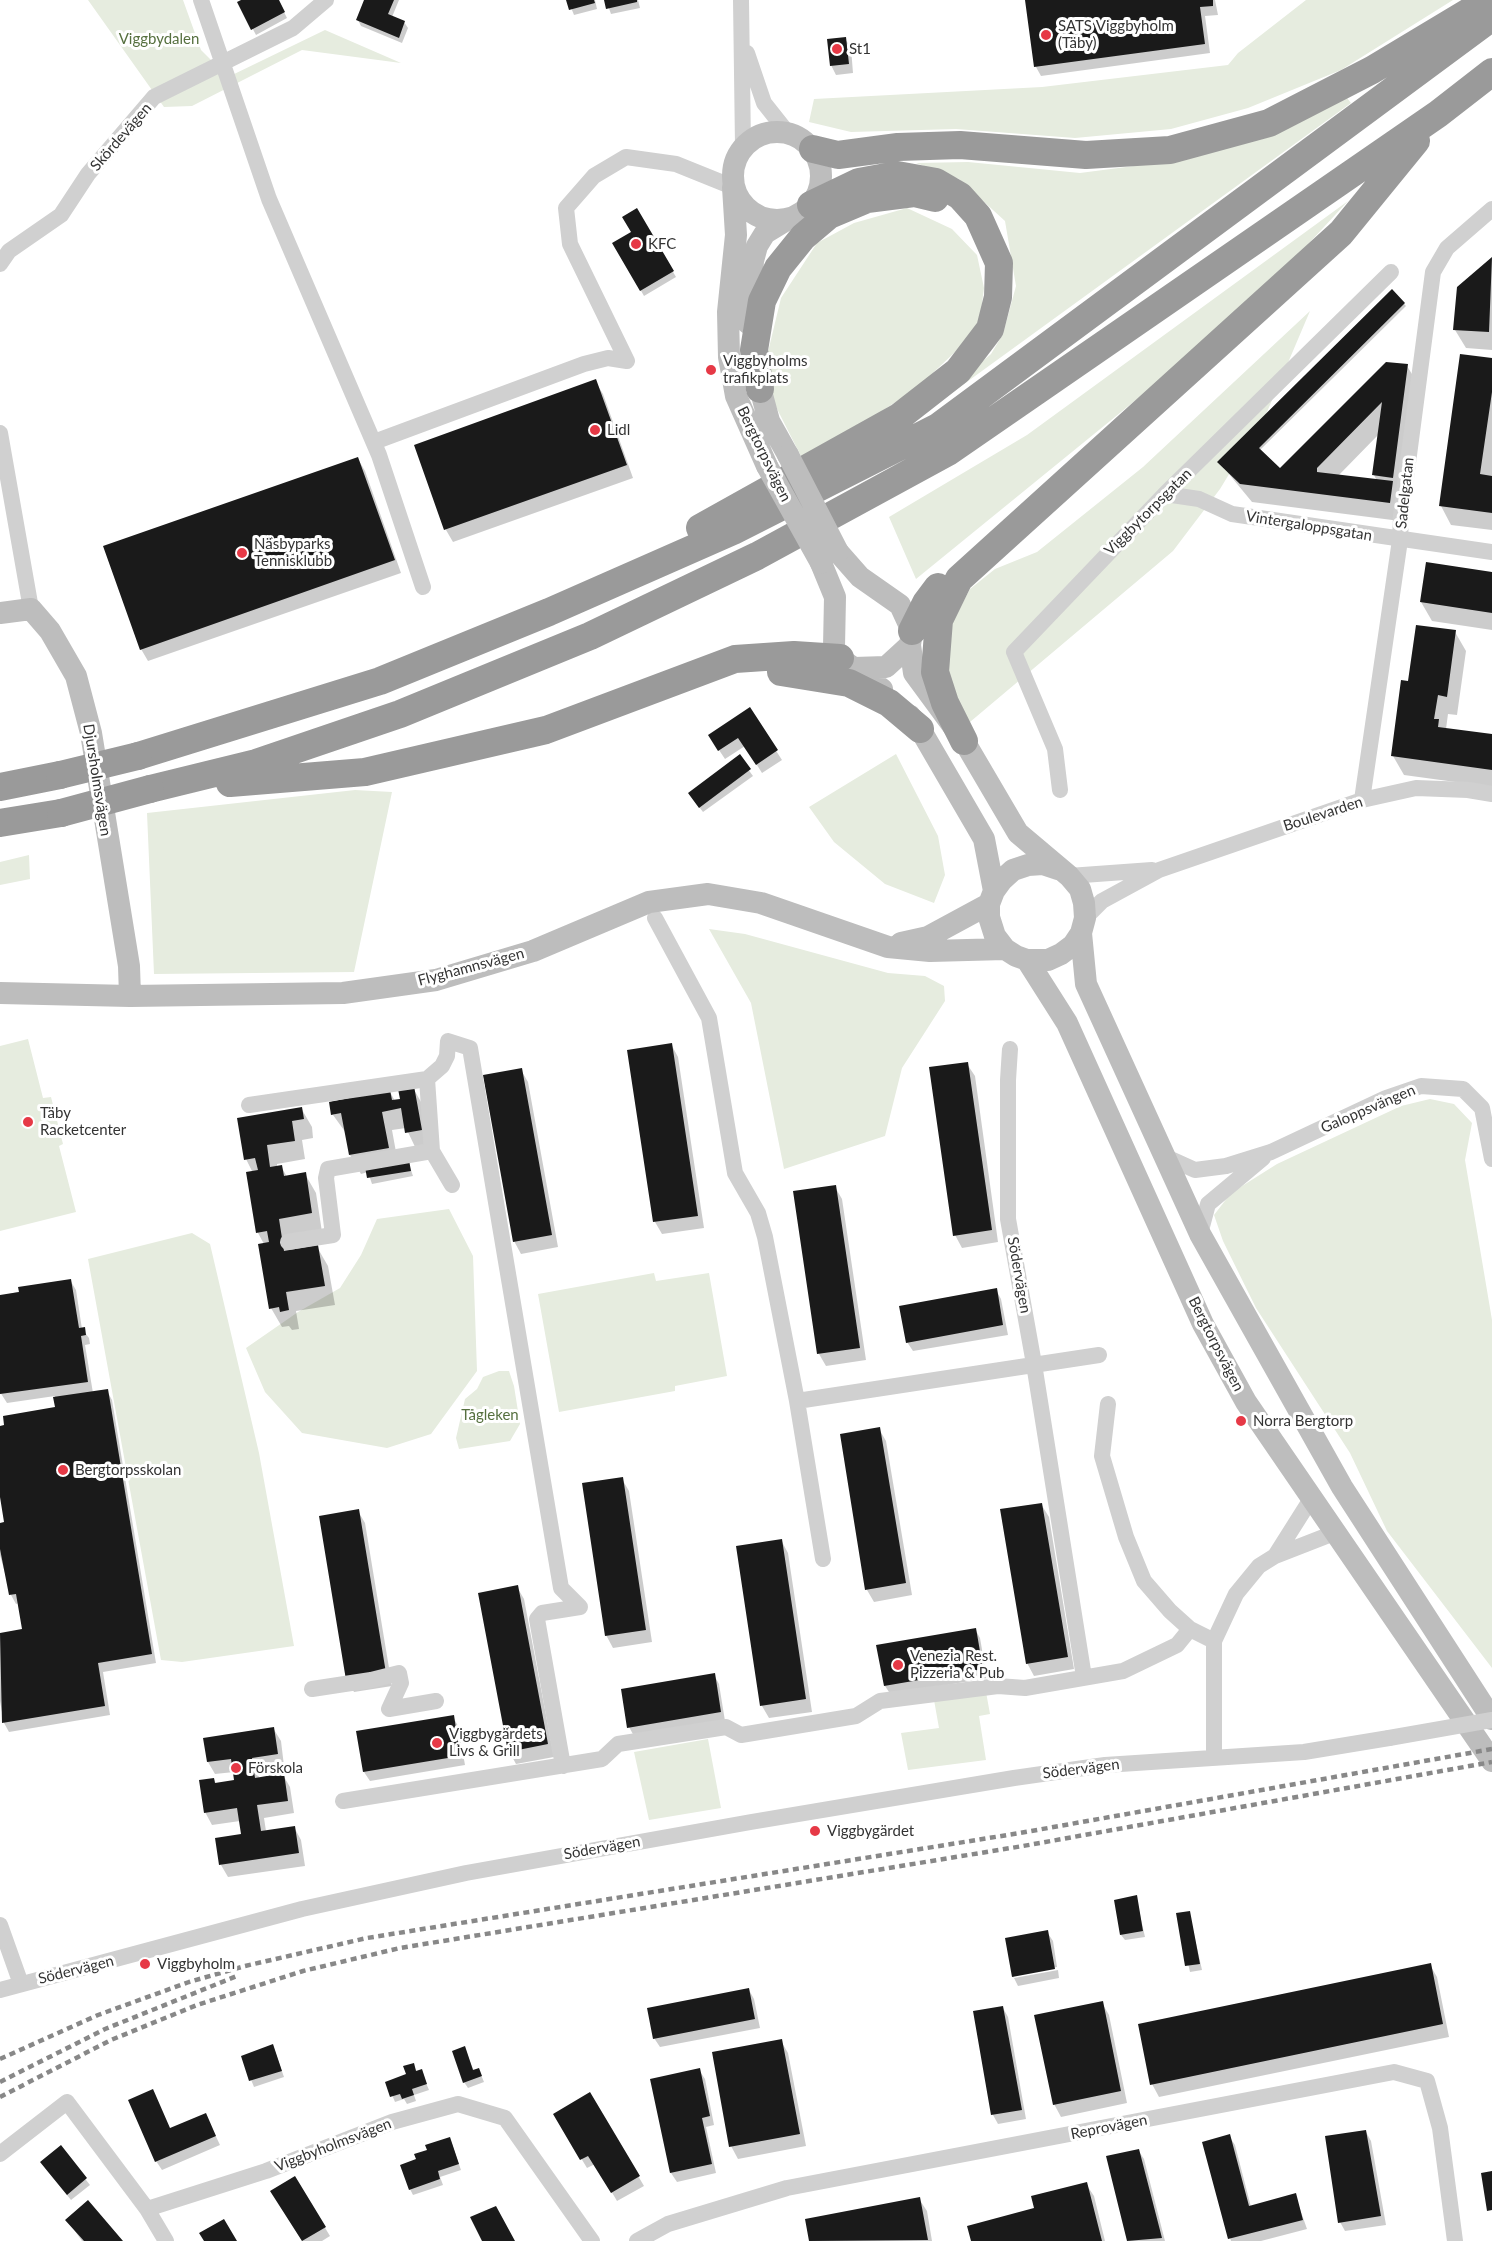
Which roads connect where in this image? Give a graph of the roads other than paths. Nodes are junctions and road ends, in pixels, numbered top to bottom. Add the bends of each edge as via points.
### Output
1 (201, 0) edge
2 (326, 0) edge
3 (741, 0) edge
4 (1489, 0) edge
5 (1492, 17) edge
6 (742, 37) junction
7 (225, 64) junction
8 (1492, 72) edge
9 (1438, 114) junction
10 (787, 132) junction
11 (743, 146) junction
12 (813, 149) junction
13 (733, 187) junction
14 (1492, 209) edge
15 (800, 212) junction
16 (992, 246) junction
17 (0, 264) edge
18 (1391, 272) dead end
19 (759, 389) junction
20 (0, 433) edge
21 (374, 442) junction
22 (1088, 463) junction
23 (1165, 494) junction
24 (1400, 540) junction
25 (1492, 552) edge
26 (830, 558) junction
27 (423, 587) dead end
28 (31, 609) junction
29 (549, 612) junction
30 (0, 613) edge
31 (911, 638) junction
32 (847, 663) junction
33 (698, 672) junction
34 (920, 729) junction
35 (964, 741) junction
36 (0, 787) edge
37 (150, 789) junction
38 (1060, 790) dead end
39 (1492, 794) edge
40 (1362, 801) junction
41 (0, 823) edge
42 (1159, 870) junction
43 (1063, 872) junction
44 (992, 897) junction
45 (655, 918) dead end
46 (1083, 926) junction
47 (888, 947) junction
48 (1005, 949) junction
49 (1027, 960) junction
50 (0, 993) edge
51 (130, 996) junction
52 (1010, 1049) dead end
53 (427, 1079) junction
54 (249, 1106) dead end
55 (432, 1151) junction
56 (1271, 1152) junction
57 (1164, 1156) junction
58 (1492, 1160) edge
59 (452, 1185) dead end
60 (1200, 1234) junction
61 (288, 1242) dead end
62 (1099, 1355) dead end
63 (1035, 1364) junction
64 (797, 1401) junction
65 (1108, 1404) dead end
66 (1311, 1499) junction
67 (1334, 1533) junction
68 (1275, 1556) junction
69 (824, 1559) dead end
70 (1190, 1629) junction
71 (1214, 1641) junction
72 (1084, 1677) junction
73 (312, 1689) dead end
74 (436, 1701) dead end
75 (1492, 1719) edge
76 (1214, 1756) junction
77 (1492, 1761) edge
78 (563, 1766) junction
79 (343, 1802) dead end
80 (0, 1925) edge
81 (21, 1984) junction
82 (0, 1990) edge
83 (0, 2154) edge
84 (147, 2209) junction
85 (166, 2241) edge
86 (592, 2241) edge
87 (637, 2241) edge
88 (1455, 2241) edge

1 - 7 street
2 - 7 street, Skördevägen via 293,28
3 - 6 street
4 - 12 highway via 1372,70 1269,123 1170,150 1086,155 960,145 898,147 838,155
5 - 29 highway via 938,427 734,531
6 - 10 street via 764,103
6 - 11 street
7 - 17 street, Skördevägen via 154,98 88,174 61,214 9,251
7 - 21 street via 269,199
8 - 9 highway
9 - 22 highway via 1341,233
9 - 37 highway via 948,452 757,556 590,636 400,714 256,763
10 - 11 main road via 756,136
10 - 12 main road
11 - 13 main road via 735,160
12 - 15 main road via 820,162 819,192
13 - 15 main road via 751,213 771,221
13 - 21 street via 676,164 626,157 600,171 566,208 570,244 627,361 608,358 584,364
13 - 26 main road, Bergtorpsvägen, bridge via 736,235 728,312 729,357 736,396 766,466
14 - 24 street, Sadelgatan via 1446,248 1433,272
15 - 16 highway via 859,182 897,175 936,182 960,196 978,216
15 - 19 main road, Bergtorpsvägen via 765,233 753,261 747,336
16 - 19 highway via 969,215 946,201 914,193 867,198 829,215 803,237 778,268 762,301 754,350
16 - 29 highway via 999,263 998,297 990,329 958,371 899,417
18 - 23 street, Viggbytorpsgatan
19 - 26 main road, Bergtorpsvägen, bridge via 769,421 788,455
20 - 28 street
21 - 27 street
22 - 31 highway via 1001,528 949,573 926,603
22 - 35 highway via 959,579 939,620 935,672
23 - 24 street, Vintergaloppsgatan via 1199,499 1232,514
23 - 38 street, Viggbytorpsgatan via 1014,652 1056,749
24 - 25 street, Vintergaloppsgatan
24 - 40 street, Sadelgatan
26 - 31 main road, Bergtorpsvägen via 900,605
26 - 32 main road, Bergtorpsvägen via 835,597 834,647
28 - 30 main road
28 - 51 main road, Djursholmsvägen via 50,631 76,676 91,733 129,966
29 - 36 highway, bridge via 380,681 138,756
31 - 32 main road via 886,667 870,670
31 - 35 main road, Bergtorpsvägen via 914,673
32 - 33 highway via 794,655 735,659
32 - 34 main road via 895,698
33 - 34 highway via 793,673 849,684 889,703
33 - 37 highway via 546,730 365,772
34 - 44 main road via 984,839
35 - 43 main road, Bergtorpsvägen via 1018,833
37 - 41 highway, bridge via 61,813
39 - 40 street, Boulevarden via 1416,788
40 - 42 street, Boulevarden
42 - 43 street, Boulevarden
42 - 46 street, Boulevarden via 1102,901
43 - 44 main road via 1043,864 1013,870
43 - 46 main road, Bergtorpsvägen via 1080,889
44 - 47 main road via 928,937
44 - 48 main road via 989,917 995,936
45 - 64 street via 709,1018 735,1173 761,1221
46 - 49 main road via 1073,945 1061,954 1047,960
46 - 57 main road, Bergtorpsvägen via 1086,984
47 - 48 main road, Flyghamnsvägen via 930,951
47 - 51 main road, Flyghamnsvägen via 761,903 708,894 649,902 533,951 436,980 343,993
48 - 49 main road
49 - 66 main road, Bergtorpsvägen via 1067,1023 1203,1324 1246,1402
50 - 51 main road, Flyghamnsvägen
52 - 63 street, Södervägen via 1008,1219
53 - 54 street
53 - 55 street
53 - 78 street via 442,1066 448,1041 470,1048 561,1588 580,1607 542,1613 537,1619
55 - 59 street
55 - 61 street via 328,1169 333,1235
56 - 57 street, Galoppsvängen via 1226,1166 1195,1170
56 - 58 street, Galoppsvängen via 1386,1098 1421,1086 1463,1089 1482,1108
56 - 60 street, Galoppsvängen via 1208,1204
57 - 60 main road, Bergtorpsvägen
60 - 75 main road, Bergtorpsvägen via 1342,1487
62 - 63 street
63 - 64 street
63 - 72 street, Södervägen
64 - 69 street
65 - 70 street via 1102,1456 1126,1537 1144,1581
66 - 67 main road, Bergtorpsvägen
66 - 68 street
67 - 68 street
67 - 77 main road, Bergtorpsvägen
68 - 71 street via 1259,1566 1236,1594
70 - 71 street
70 - 72 street via 1177,1645 1123,1671
71 - 76 street
72 - 78 street via 1025,1688 998,1686 880,1701 856,1716 741,1735 726,1727 618,1744 602,1759
73 - 74 street via 399,1673 400,1683 389,1709
75 - 76 street, Södervägen, bridge via 1304,1752
76 - 81 street, Södervägen via 1014,1778 466,1873 302,1909
78 - 79 street
80 - 81 street
81 - 82 street, Södervägen
83 - 84 street via 67,2102
84 - 85 street
84 - 86 street, Viggbyholmsvägen via 458,2104 505,2118
87 - 88 street, Reprovägen via 668,2224 787,2188 1394,2072 1427,2080 1440,2128

